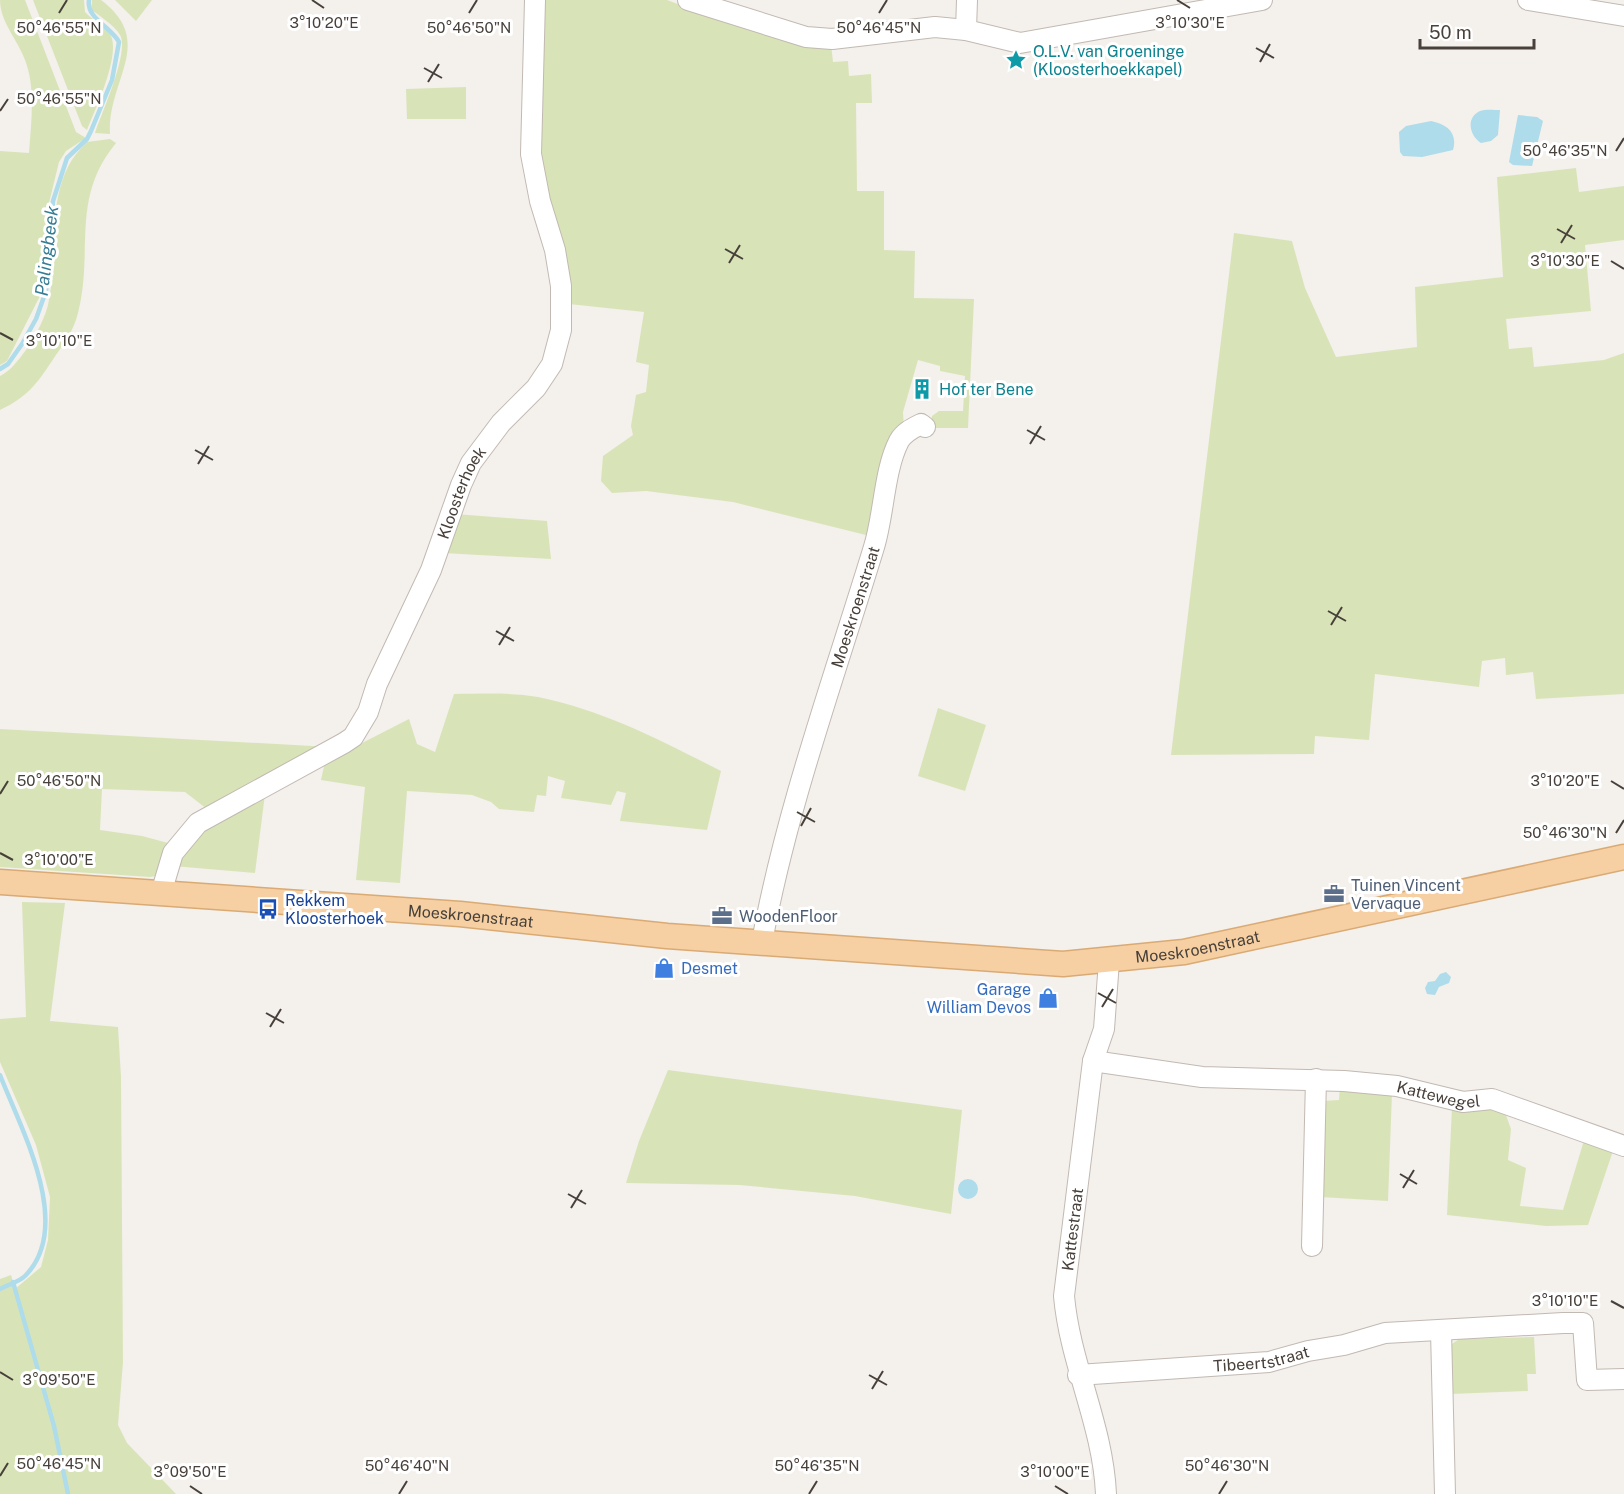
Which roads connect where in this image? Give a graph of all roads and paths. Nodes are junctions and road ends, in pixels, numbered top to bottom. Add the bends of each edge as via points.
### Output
1 (535, 0) edge
2 (688, 0) edge
3 (967, 0) edge
4 (1262, 0) edge
5 (1528, 0) edge
6 (1624, 16) edge
7 (966, 30) junction
8 (925, 427) dead end
9 (1624, 857) edge
10 (0, 882) edge
11 (161, 893) junction
12 (762, 942) junction
13 (1109, 961) junction
14 (1093, 1061) junction
15 (1316, 1079) junction
16 (1624, 1146) edge
17 (1312, 1246) dead end
18 (1442, 1331) junction
19 (1078, 1376) junction
20 (1624, 1379) edge
21 (1106, 1494) edge
22 (1445, 1494) edge

1 - 11 street, Kloosterhoek via 531,154 561,286 561,330 552,364 471,463 431,570 362,725 344,743 198,823 173,853
2 - 7 street via 823,39 935,27
3 - 7 street
4 - 7 street via 1020,43
5 - 6 street
8 - 12 street, Moeskroenstraat via 921,424 910,429 900,440 893,460 878,534 804,776
9 - 13 main road, Moeskroenstraat via 1184,952
10 - 11 main road, Moeskroenstraat
11 - 12 main road, Moeskroenstraat via 460,914
12 - 13 main road, Moeskroenstraat via 1021,963
13 - 14 street, Kattestraat via 1104,1029
14 - 15 street, Kattewegel via 1202,1077
14 - 19 street, Kattestraat via 1064,1296
15 - 16 street, Kattewegel via 1397,1086 1463,1102 1492,1100
15 - 17 street
18 - 19 street, Tibeertstraat via 1385,1333 1269,1362
18 - 20 street, Tibeertstraat via 1453,1327 1583,1323 1587,1380
18 - 22 street
19 - 21 street, Kattestraat via 1099,1438

